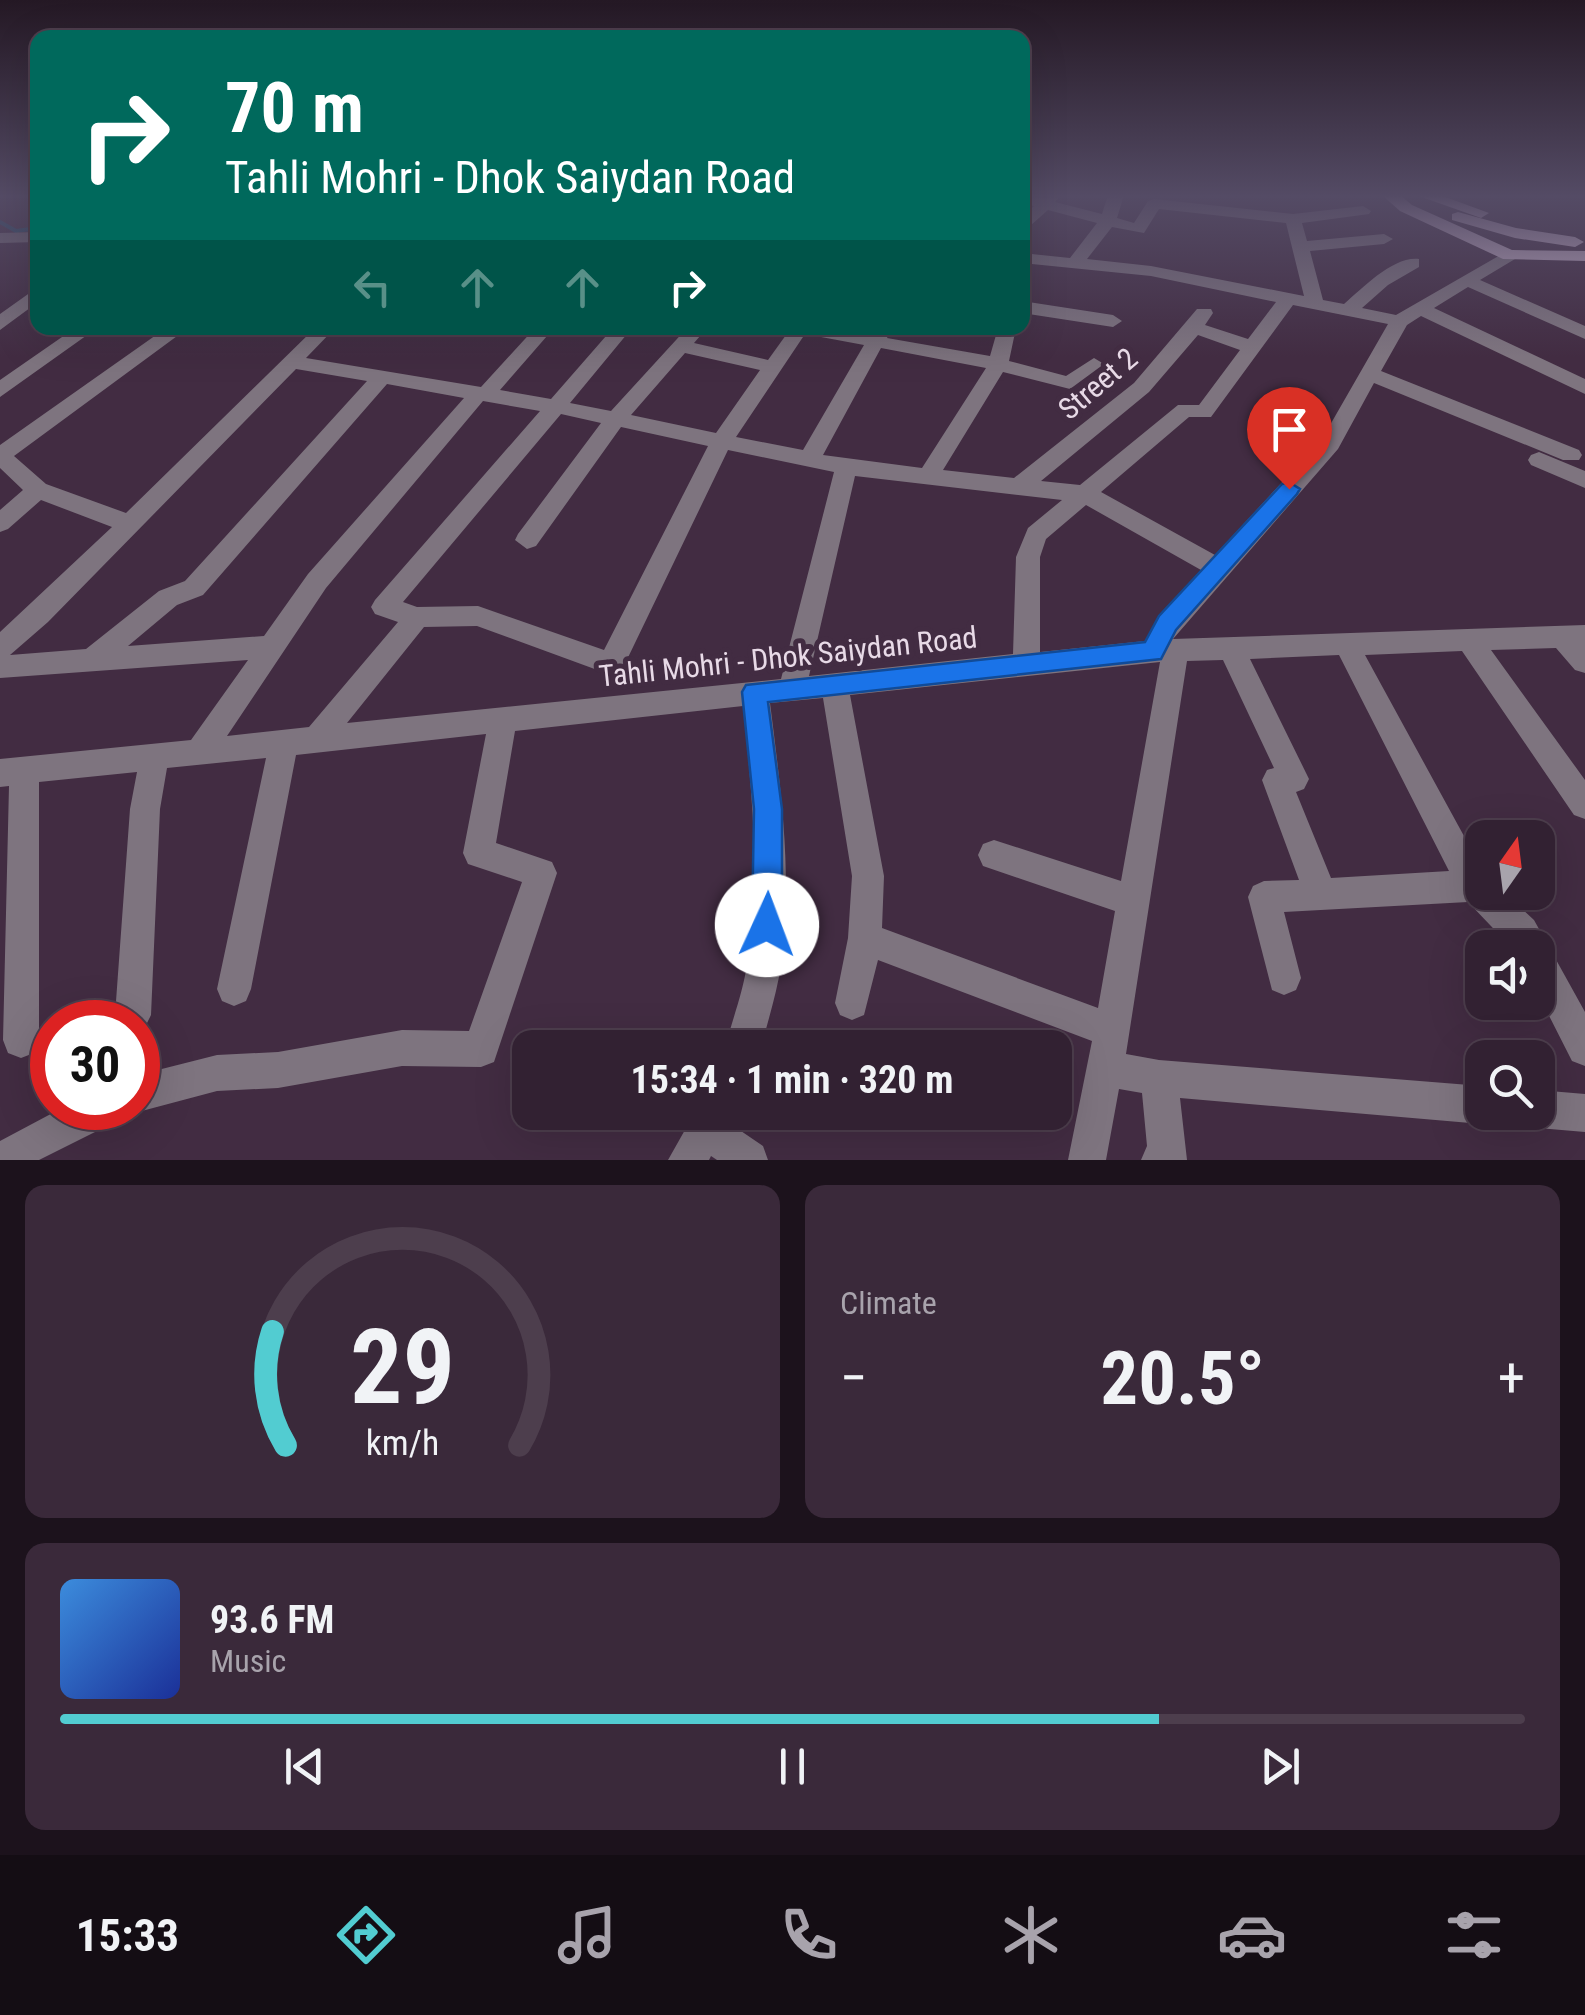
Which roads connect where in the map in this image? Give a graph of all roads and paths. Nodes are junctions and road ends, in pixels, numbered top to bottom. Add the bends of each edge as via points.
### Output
1 (1085, 249) edge
2 (1301, 249) edge
3 (1497, 249) edge
4 (1510, 255) junction
5 (1585, 256) edge
6 (1030, 262) edge
7 (1413, 263) dead end
8 (1078, 264) junction
9 (1466, 280) junction
10 (30, 299) edge
11 (1288, 299) junction
12 (1316, 304) junction
13 (1030, 307) edge
14 (1420, 308) junction
15 (1348, 311) junction
16 (1112, 321) dead end
17 (1399, 321) junction
18 (0, 324) edge
19 (1585, 333) edge
20 (77, 335) edge
21 (168, 335) edge
22 (319, 335) edge
23 (538, 335) edge
24 (617, 335) edge
25 (691, 335) edge
26 (797, 335) edge
27 (879, 335) edge
28 (884, 335) edge
29 (1006, 335) edge
30 (681, 346) junction
31 (1252, 348) junction
32 (292, 362) junction
33 (998, 364) junction
34 (1094, 364) dead end
35 (773, 366) junction
36 (1371, 374) junction
37 (382, 377) junction
38 (1585, 387) edge
39 (0, 390) edge
40 (482, 394) junction
41 (553, 406) junction
42 (614, 421) junction
43 (721, 442) junction
44 (1516, 450) dead end
45 (1571, 455) edge
46 (0, 456) edge
47 (809, 460) junction
48 (846, 468) junction
49 (929, 474) junction
50 (1585, 480) edge
51 (1016, 488) junction
52 (38, 490) junction
53 (1085, 494) junction
54 (0, 523) edge
55 (128, 524) junction
56 (527, 540) dead end
57 (1219, 568) junction
58 (418, 617) junction
59 (1574, 636) edge
60 (1469, 640) junction
61 (1346, 644) junction
62 (269, 647) junction
63 (0, 648) edge
64 (1230, 648) junction
65 (1164, 651) junction
66 (90, 662) junction
67 (1585, 662) edge
68 (1026, 666) junction
69 (0, 667) edge
70 (834, 684) junction
71 (792, 688) junction
72 (755, 692) junction
73 (503, 718) junction
74 (319, 738) junction
75 (284, 741) junction
76 (200, 751) junction
77 (154, 756) junction
78 (12, 772) edge
79 (1585, 805) edge
80 (994, 855) dead end
81 (1465, 869) edge
82 (1465, 887) edge
83 (1321, 895) junction
84 (1133, 901) junction
85 (1499, 910) edge
86 (1520, 930) edge
87 (865, 938) junction
88 (1284, 978) dead end
89 (234, 988) dead end
90 (1555, 992) edge
91 (134, 1000) edge
92 (852, 1002) dead end
93 (747, 1030) edge
94 (1112, 1031) junction
95 (21, 1040) dead end
96 (1585, 1048) edge
97 (1106, 1068) junction
98 (1158, 1078) junction
99 (160, 1087) edge
100 (1465, 1103) edge
101 (1555, 1110) edge
102 (1585, 1113) edge
103 (56, 1130) edge
104 (732, 1137) edge
105 (4, 1160) edge
106 (687, 1160) edge
107 (1087, 1160) edge
108 (1160, 1160) edge
109 (1170, 1160) edge

1 - 8 street
2 - 12 street
3 - 4 main road
4 - 5 main road
4 - 9 street
6 - 8 street
7 - 15 street
8 - 11 street
9 - 14 street
9 - 19 street
10 - 18 street
11 - 12 street
11 - 31 street
12 - 15 street
13 - 16 street
14 - 17 street
14 - 38 street
15 - 17 street
17 - 36 street
20 - 39 street
21 - 46 street
22 - 32 street
23 - 40 street
24 - 41 street
25 - 30 street
26 - 35 street
27 - 47 street
28 - 33 street
29 - 33 street
30 - 35 street
30 - 42 street
31 - 51 street, Street 2 via 1200,321 1144,389
31 - 53 street via 1204,412 1185,410
32 - 37 street
32 - 55 street
33 - 34 street via 1070,383
33 - 49 street
35 - 43 street
36 - 45 street
36 - 57 street via 1330,444
37 - 40 street
37 - 66 street via 194,588 168,598
40 - 41 street
40 - 62 street via 317,581
41 - 42 street
41 - 58 street via 384,607
42 - 43 street
42 - 56 street
43 - 47 street
43 - 58 street via 611,664 478,616
44 - 45 street
45 - 50 street
46 - 52 street
47 - 48 street
48 - 49 street
48 - 71 street
49 - 51 street
51 - 53 street
52 - 54 street
52 - 55 street
53 - 57 street
53 - 68 street via 1036,534 1028,557
55 - 63 street
57 - 65 street via 1168,623
58 - 74 street
59 - 60 street, Tahli Mohri - Dhok Saiydan Road
59 - 67 street
60 - 61 street, Tahli Mohri - Dhok Saiydan Road
60 - 79 street
61 - 64 street, Tahli Mohri - Dhok Saiydan Road
61 - 81 street
62 - 66 street
62 - 76 street
64 - 65 street, Tahli Mohri - Dhok Saiydan Road
64 - 83 street via 1294,780 1277,780
65 - 68 street, Tahli Mohri - Dhok Saiydan Road
65 - 84 street
66 - 69 street
68 - 70 street, Tahli Mohri - Dhok Saiydan Road
70 - 71 street, Tahli Mohri - Dhok Saiydan Road
70 - 87 street via 868,876
71 - 72 street, Tahli Mohri - Dhok Saiydan Road
72 - 73 street, Tahli Mohri - Dhok Saiydan Road
72 - 93 street via 769,892 765,958
73 - 74 street, Tahli Mohri - Dhok Saiydan Road
73 - 99 street via 479,853 541,874 481,1049 402,1048 278,1070 217,1073
74 - 75 street, Tahli Mohri - Dhok Saiydan Road
75 - 76 street, Tahli Mohri - Dhok Saiydan Road
75 - 89 street
76 - 77 street, Tahli Mohri - Dhok Saiydan Road
77 - 78 street, Tahli Mohri - Dhok Saiydan Road
77 - 91 street
78 - 95 street
80 - 84 street
82 - 83 street
83 - 88 street via 1264,897
84 - 94 street
85 - 86 street
87 - 92 street
87 - 94 street
90 - 96 street
94 - 97 street
97 - 98 street
97 - 107 street
98 - 100 street
98 - 109 street
101 - 102 street
103 - 105 street
104 - 106 street via 704,1134
108 - 109 street

